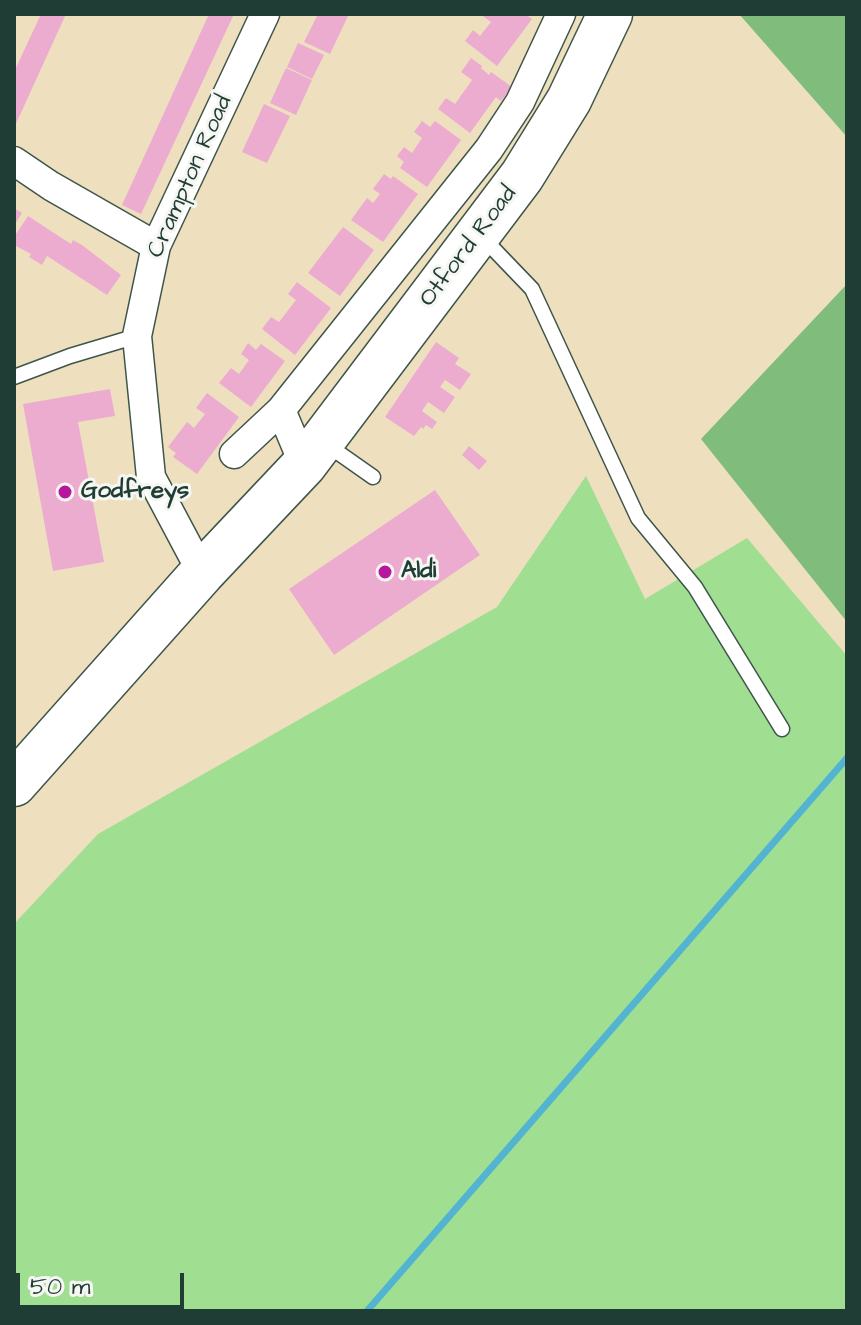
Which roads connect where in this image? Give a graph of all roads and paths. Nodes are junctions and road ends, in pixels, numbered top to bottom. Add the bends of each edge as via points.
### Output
1 (265, 14) edge
2 (561, 14) edge
3 (610, 14) edge
4 (14, 161) edge
5 (479, 233) junction
6 (156, 246) junction
7 (137, 336) junction
8 (14, 377) edge
9 (281, 410) junction
10 (234, 454) dead end
11 (313, 454) junction
12 (373, 477) dead end
13 (202, 573) junction
14 (782, 729) dead end
15 (14, 739) edge
16 (14, 784) edge

1 - 6 street, Crampton Road
2 - 9 street, Otford Road via 520,102 489,149
3 - 5 main road, Otford Road via 569,100
4 - 6 street
5 - 11 main road, Otford Road
5 - 14 lane via 532,289 638,518 695,587
6 - 7 street, Crampton Road
7 - 8 lane
7 - 13 street, Crampton Road via 151,477
9 - 10 street, Otford Road
9 - 11 street
11 - 12 lane
11 - 13 main road, Otford Road
13 - 15 main road, Otford Road
13 - 16 main road, Otford Road

